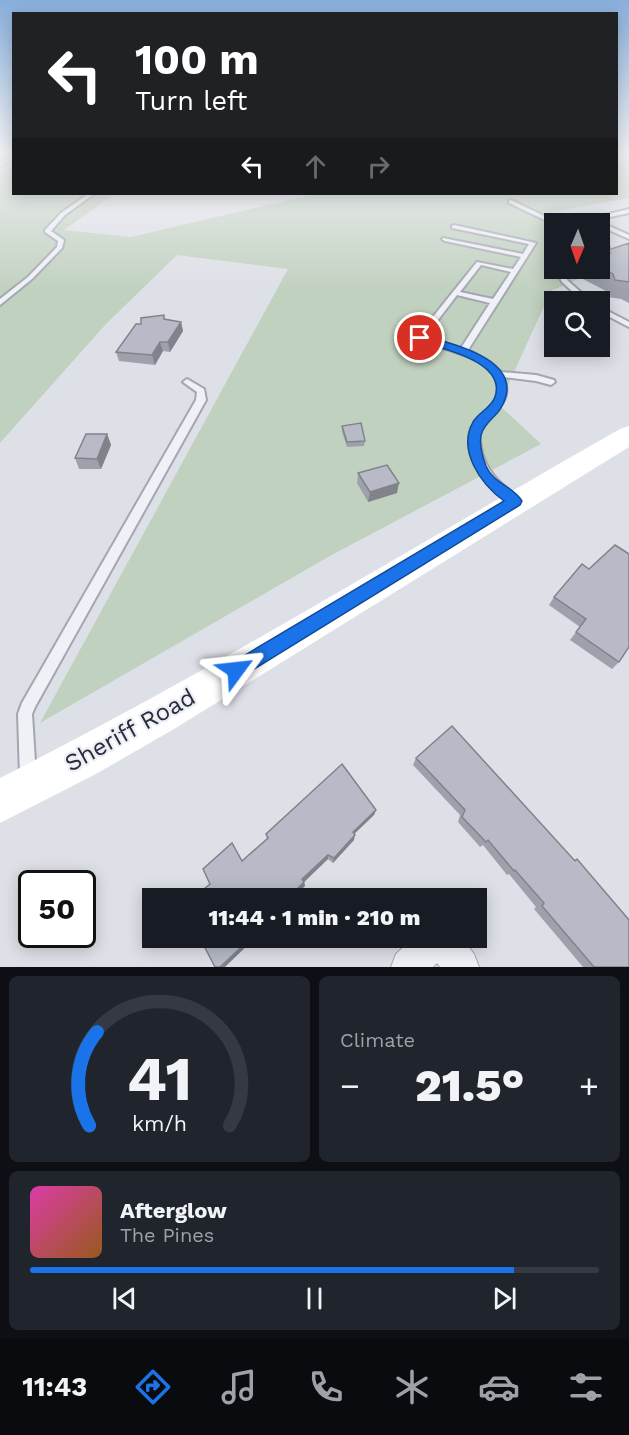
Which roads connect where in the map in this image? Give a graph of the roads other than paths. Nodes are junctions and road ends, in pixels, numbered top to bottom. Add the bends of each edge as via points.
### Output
1 (83, 200) edge
2 (511, 202) dead end
3 (627, 212) edge
4 (610, 215) edge
5 (544, 218) edge
6 (454, 227) dead end
7 (610, 228) edge
8 (629, 237) edge
9 (445, 239) dead end
10 (525, 256) junction
11 (515, 271) junction
12 (563, 279) edge
13 (576, 291) edge
14 (456, 293) junction
15 (495, 302) junction
16 (0, 303) edge
17 (610, 314) edge
18 (629, 324) edge
19 (463, 351) junction
20 (498, 374) junction
21 (187, 382) dead end
22 (551, 382) dead end
23 (629, 435) edge
24 (515, 501) junction
25 (14, 793) edge
26 (429, 948) edge
27 (447, 948) edge
28 (409, 967) edge
29 (461, 967) edge

1 - 16 lane via 47,231 60,240 60,247
2 - 5 lane
3 - 4 lane
6 - 10 lane via 533,243
7 - 8 lane
9 - 10 lane
10 - 11 lane
11 - 14 lane via 479,263
11 - 15 lane
12 - 13 lane
14 - 15 lane
14 - 19 lane via 420,338
15 - 19 lane
17 - 18 lane
19 - 20 lane
20 - 22 lane
20 - 24 lane via 501,397 480,421 474,435 480,468 494,486
21 - 25 lane via 201,391 201,400 29,703
23 - 24 main road, Sheriff Road
24 - 25 main road, Sheriff Road via 255,659
26 - 28 street
27 - 29 street

